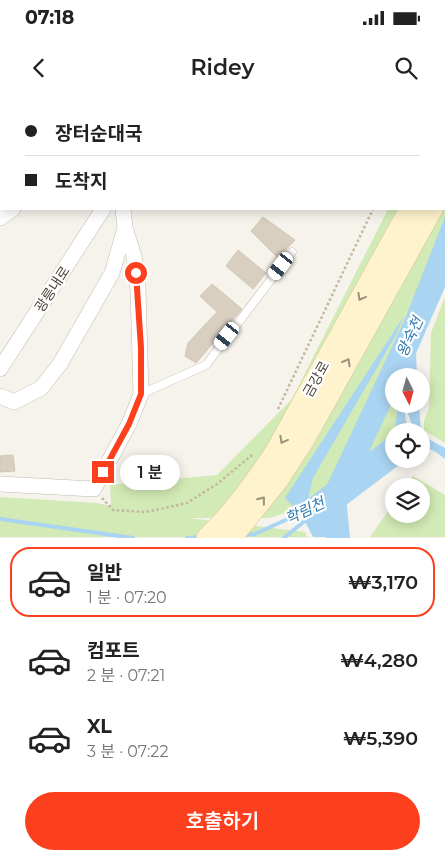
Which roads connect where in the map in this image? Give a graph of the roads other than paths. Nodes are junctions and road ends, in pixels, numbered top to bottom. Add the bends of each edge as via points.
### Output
1 (12, 210) edge
2 (103, 210) edge
3 (123, 210) edge
4 (398, 210) edge
5 (409, 210) edge
6 (431, 210) edge
7 (0, 218) edge
8 (125, 228) junction
9 (292, 252) dead end
10 (378, 267) junction
11 (0, 368) edge
12 (141, 394) junction
13 (0, 396) edge
14 (0, 484) edge
15 (207, 538) edge
16 (231, 538) edge

1 - 7 street
2 - 11 street, 광릉내로
3 - 8 street
4 - 10 main road
5 - 10 main road, 금강로
16 -> 6 main road, 금강로 via 277,481 305,438
8 - 12 street via 134,256 138,289
8 - 13 street via 112,272 60,364 34,392 14,402
9 - 12 lane via 206,364
10 -> 15 main road, 금강로 via 275,453
12 - 14 street via 129,424 94,489

